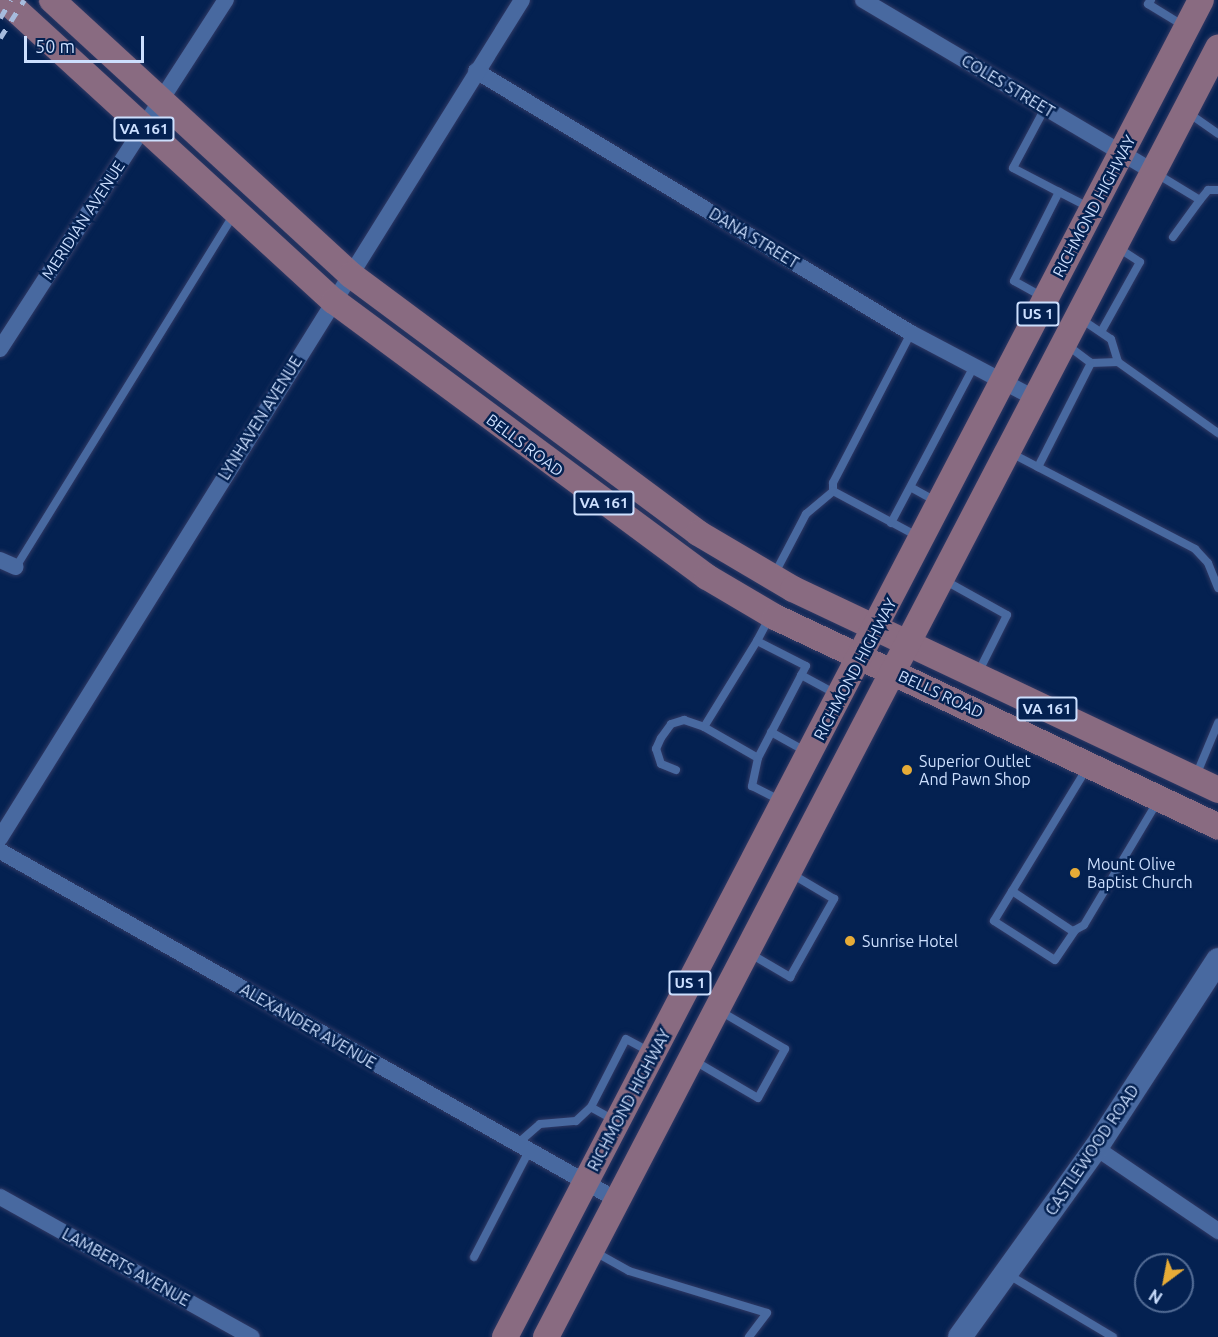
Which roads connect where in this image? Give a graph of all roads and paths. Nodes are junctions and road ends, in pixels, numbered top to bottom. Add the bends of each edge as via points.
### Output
1 (5, 0) edge
2 (52, 0) edge
3 (226, 0) edge
4 (522, 0) edge
5 (863, 0) edge
6 (1150, 0) edge
7 (1201, 0) edge
8 (1187, 27) junction
9 (1218, 48) edge
10 (476, 71) junction
11 (161, 100) junction
12 (1045, 108) junction
13 (1186, 111) junction
14 (142, 127) junction
15 (1218, 134) edge
16 (1122, 153) junction
17 (1154, 172) junction
18 (1218, 190) edge
19 (1059, 192) junction
20 (1200, 200) junction
21 (1092, 209) junction
22 (235, 213) junction
23 (1173, 237) dead end
24 (1116, 245) junction
25 (351, 274) junction
26 (1046, 299) junction
27 (334, 301) junction
28 (1077, 317) junction
29 (1101, 332) junction
30 (911, 333) junction
31 (1064, 344) junction
32 (0, 350) edge
33 (1118, 362) junction
34 (1091, 363) junction
35 (974, 366) junction
36 (1003, 381) junction
37 (1036, 399) junction
38 (1218, 433) edge
39 (1008, 452) junction
40 (1038, 467) junction
41 (587, 472) junction
42 (912, 488) junction
43 (833, 491) junction
44 (940, 503) junction
45 (891, 523) junction
46 (922, 538) junction
47 (8, 564) edge
48 (772, 578) junction
49 (943, 579) junction
50 (1218, 588) edge
51 (771, 614) junction
52 (876, 629) junction
53 (757, 641) junction
54 (909, 644) junction
55 (861, 657) junction
56 (894, 672) junction
57 (801, 675) junction
58 (977, 676) junction
59 (841, 696) junction
60 (1218, 723) edge
61 (704, 727) junction
62 (771, 732) junction
63 (810, 754) junction
64 (758, 758) junction
65 (1089, 765) junction
66 (676, 770) dead end
67 (1195, 779) junction
68 (1218, 790) edge
69 (1160, 799) junction
70 (785, 803) junction
71 (1218, 826) edge
72 (0, 838) edge
73 (0, 850) edge
74 (789, 873) junction
75 (1012, 891) junction
76 (1074, 932) junction
77 (747, 952) junction
78 (1218, 960) edge
79 (717, 1010) junction
80 (653, 1053) junction
81 (692, 1059) junction
82 (591, 1107) junction
83 (618, 1122) junction
84 (523, 1148) junction
85 (1096, 1148) junction
86 (586, 1183) junction
87 (0, 1197) edge
88 (617, 1200) junction
89 (1218, 1231) edge
90 (592, 1251) junction
91 (474, 1257) dead end
92 (1006, 1273) junction
93 (252, 1337) edge
94 (505, 1337) edge
95 (546, 1337) edge
96 (749, 1337) edge
97 (960, 1337) edge
98 (1113, 1337) edge

1 - 14 main road, BELLS ROAD / VA 161
2 - 11 main road, BELLS ROAD / VA 161
3 - 11 street, MERIDIAN AVENUE
4 - 10 street, LYNHAVEN AVENUE
5 - 12 street, COLES STREET
6 - 8 lane via 1148,4
7 - 8 main road, RICHMOND HIGHWAY / US 1
8 - 16 main road, RICHMOND HIGHWAY / US 1
9 - 13 main road, US 1
10 - 25 street, LYNHAVEN AVENUE
10 - 30 street, DANA STREET
11 - 14 street, MERIDIAN AVENUE
11 - 25 main road, BELLS ROAD / VA 161
12 - 16 street, COLES STREET
12 - 19 lane via 1014,168
13 - 15 lane
13 - 17 main road, US 1
14 - 22 main road, BELLS ROAD / VA 161
14 - 32 street, MERIDIAN AVENUE
16 - 17 street, COLES STREET
16 - 21 main road, RICHMOND HIGHWAY / US 1
17 - 20 lane
17 - 24 main road, US 1
18 - 20 lane via 1208,190
19 - 21 lane
19 - 26 lane via 1014,280
20 - 23 lane
21 - 26 main road, RICHMOND HIGHWAY / US 1
22 - 27 main road, BELLS ROAD / VA 161
22 - 47 lane
24 - 28 main road, US 1
24 - 29 lane via 1140,262
25 - 27 street, LYNHAVEN AVENUE
25 - 41 main road, BELLS ROAD / VA 161
26 - 36 main road, RICHMOND HIGHWAY / US 1
27 - 41 main road, BELLS ROAD / VA 161
27 - 72 street, LYNHAVEN AVENUE
28 - 29 lane
28 - 31 main road, US 1
29 - 33 lane via 1111,339
30 - 35 street, DANA STREET
30 - 43 lane via 851,446
31 - 34 lane
31 - 37 main road, US 1
33 - 34 lane
33 - 38 lane
34 - 40 lane
35 - 36 street, DANA STREET
35 - 42 lane
36 - 37 street, DANA STREET
36 - 44 main road, RICHMOND HIGHWAY / US 1
37 - 39 main road, US 1
39 - 40 lane
39 - 49 main road, US 1
40 - 50 lane via 1195,549 1208,563
41 - 48 main road, BELLS ROAD / VA 161
41 - 51 main road, BELLS ROAD / VA 161 via 707,577
42 - 44 lane
42 - 45 lane
43 - 45 lane
43 - 48 lane via 807,514
44 - 46 main road, RICHMOND HIGHWAY / US 1
45 - 46 lane
46 - 52 main road, RICHMOND HIGHWAY / US 1
48 - 52 main road, BELLS ROAD / VA 161
49 - 54 main road, US 1
49 - 58 lane via 1007,615
51 - 53 lane
51 - 55 main road, BELLS ROAD / VA 161
52 - 54 main road, BELLS ROAD / VA 161
52 - 55 main road, RICHMOND HIGHWAY / US 1
53 - 57 lane via 806,666
53 - 61 lane
54 - 56 main road, US 1
54 - 58 main road, BELLS ROAD / VA 161
55 - 56 main road, BELLS ROAD / VA 161
55 - 59 main road, RICHMOND HIGHWAY / US 1
56 - 65 main road, BELLS ROAD / VA 161
56 - 74 main road, US 1
57 - 59 lane
57 - 62 lane
58 - 67 main road, BELLS ROAD / VA 161
59 - 63 main road, RICHMOND HIGHWAY / US 1
60 - 67 lane
61 - 64 lane
61 - 66 lane via 684,720 671,724 661,738 656,749 661,764
62 - 63 lane
62 - 64 lane
63 - 70 main road, RICHMOND HIGHWAY / US 1
64 - 70 lane via 752,786
65 - 69 main road, BELLS ROAD / VA 161
65 - 75 lane
67 - 68 main road, BELLS ROAD / VA 161
69 - 71 main road, BELLS ROAD / VA 161
69 - 76 lane via 1084,926
70 - 80 main road, RICHMOND HIGHWAY / US 1
73 - 84 street, ALEXANDER AVENUE
74 - 77 main road, US 1
74 - 77 lane via 834,899 790,976
75 - 76 lane
75 - 76 lane via 994,921 1054,960
77 - 79 main road, US 1
78 - 85 street, CASTLEWOOD ROAD
79 - 81 main road, US 1
79 - 81 lane via 785,1049 758,1098
80 - 82 lane via 626,1039
80 - 83 main road, RICHMOND HIGHWAY / US 1
81 - 88 main road, US 1
82 - 83 lane
82 - 84 lane via 576,1121 540,1124
83 - 86 main road, RICHMOND HIGHWAY / US 1
84 - 86 street, ALEXANDER AVENUE
84 - 91 lane
85 - 89 street
85 - 92 street, CASTLEWOOD ROAD
86 - 88 street, ALEXANDER AVENUE
86 - 94 main road, RICHMOND HIGHWAY / US 1
87 - 93 street, LAMBERTS AVENUE
88 - 90 main road, US 1
90 - 95 main road, US 1
90 - 96 lane via 629,1271 767,1313
92 - 97 street, CASTLEWOOD ROAD
92 - 98 lane

